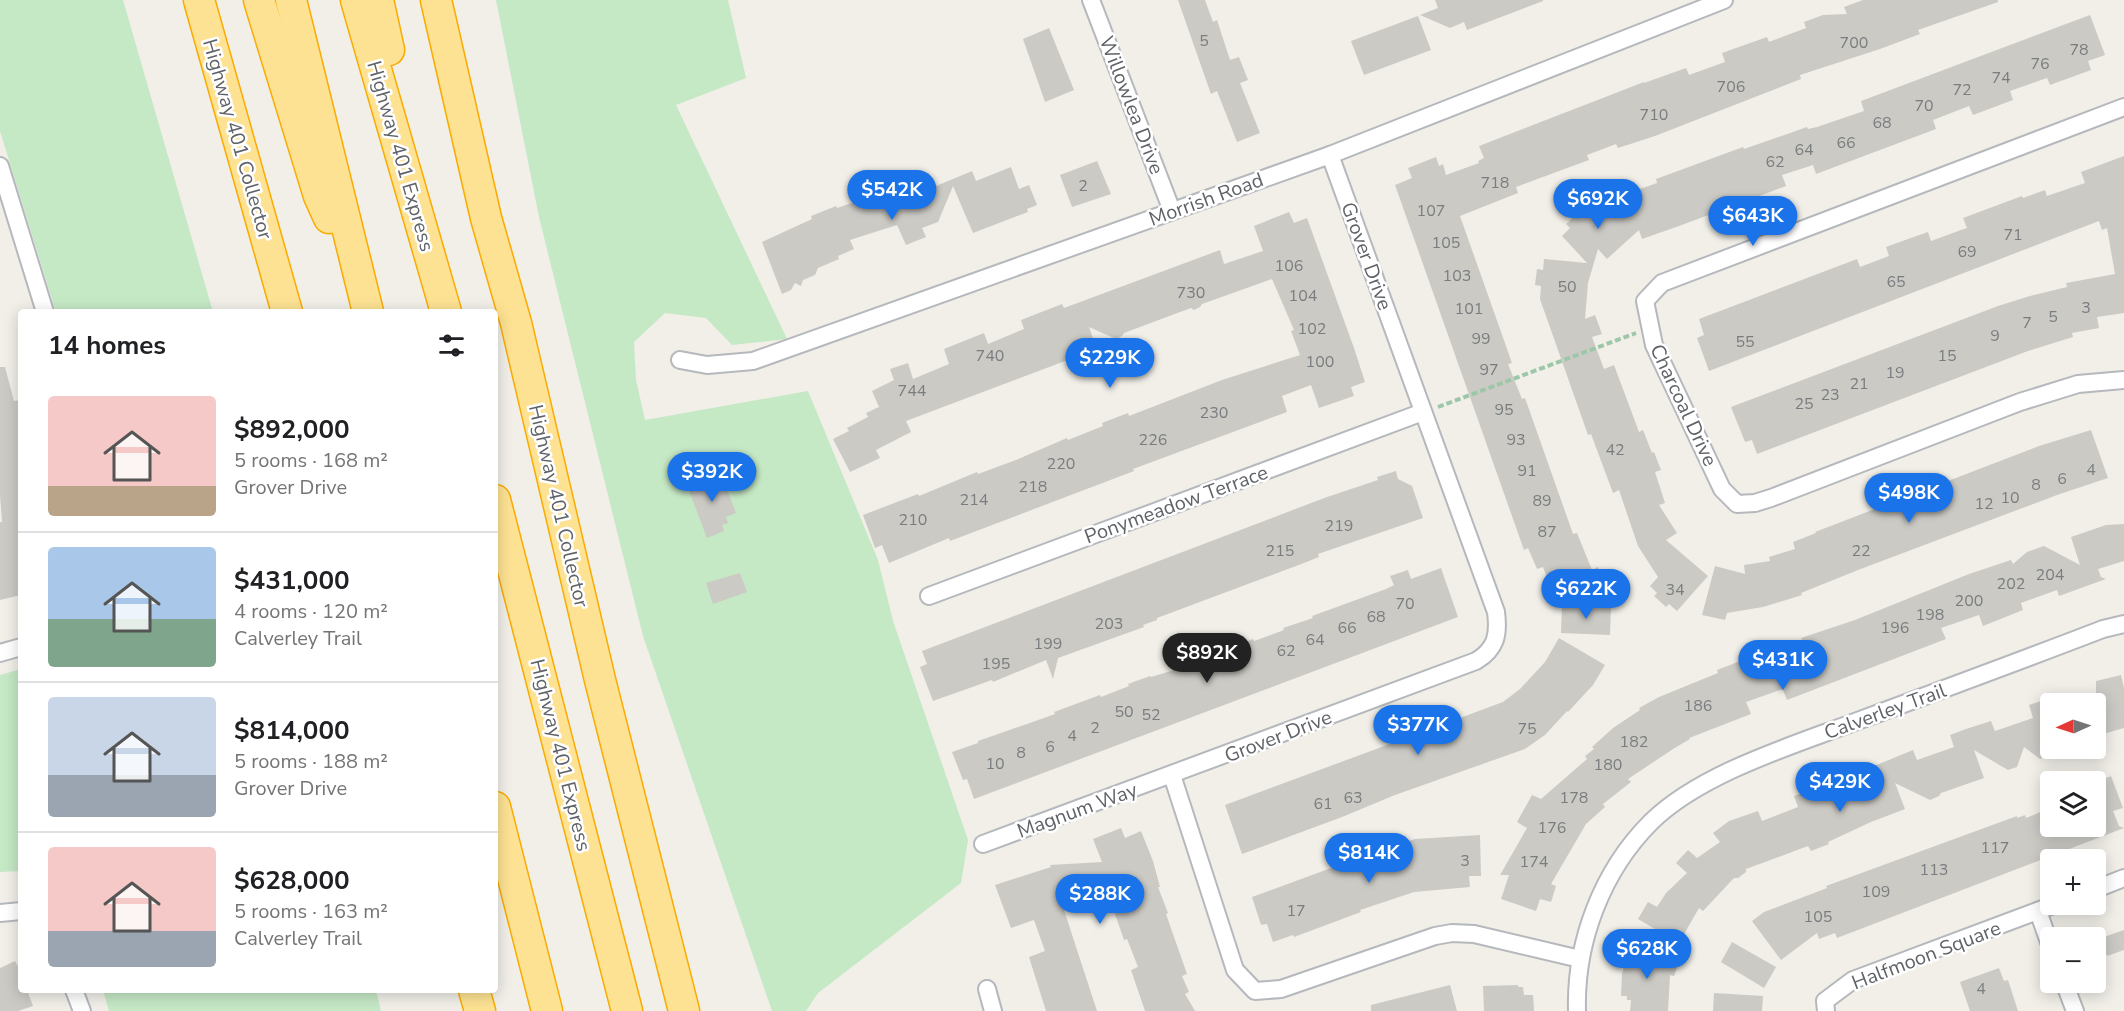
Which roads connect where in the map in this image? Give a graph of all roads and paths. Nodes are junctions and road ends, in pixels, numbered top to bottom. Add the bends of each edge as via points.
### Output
1 (259, 0) edge
2 (291, 0) edge
3 (356, 0) edge
4 (378, 0) edge
5 (436, 0) edge
6 (1091, 0) edge
7 (1724, 0) edge
8 (199, 2) edge
9 (2124, 107) edge
10 (1330, 155) junction
11 (0, 166) edge
12 (1172, 211) junction
13 (436, 273) junction
14 (366, 303) edge
15 (44, 309) edge
16 (286, 309) edge
17 (445, 309) edge
18 (1650, 327) junction
19 (680, 360) dead end
20 (2124, 380) edge
21 (1423, 412) junction
22 (498, 512) edge
23 (928, 596) dead end
24 (2124, 624) edge
25 (18, 647) edge
26 (0, 653) edge
27 (1172, 776) junction
28 (498, 819) edge
29 (983, 844) dead end
30 (2124, 878) edge
31 (2106, 885) edge
32 (18, 911) edge
33 (2038, 911) joint
34 (0, 913) edge
35 (2044, 927) edge
36 (1580, 959) junction
37 (987, 988) dead end
38 (75, 993) edge
39 (475, 993) edge
40 (2068, 993) edge
41 (82, 1011) edge
42 (480, 1011) edge
43 (547, 1011) edge
44 (627, 1011) edge
45 (684, 1011) edge
46 (993, 1011) edge
47 (1577, 1011) edge
48 (1826, 1011) edge
49 (2075, 1011) edge

1 - 14 highway via 319,196
2 - 14 highway
3 - 13 highway, Highway 401 Express
4 - 13 highway
5 - 45 highway, Highway 401 Collector via 486,218 516,323 600,680
6 - 12 street, Willowlea Drive
7 - 10 street, Morrish Road
8 - 16 highway, Highway 401 Collector
9 - 18 street, Charcoal Drive via 1662,283 1644,302
10 - 12 street, Morrish Road
10 - 21 street, Grover Drive
11 - 15 street
12 - 19 street, Morrish Road via 753,361 707,365
13 - 17 highway, Highway 401 Express
18 - 20 street, Charcoal Drive via 1654,345 1722,489 1737,504 1771,498 2028,399 2078,384
18 - 21 path
21 - 23 street, Ponymeadow Terrace
21 - 27 street, Grover Drive via 1496,612 1495,641 1488,654
22 - 44 highway, Highway 401 Express
24 - 36 street, Calverley Trail via 1814,737 1731,770 1690,793 1650,823 1622,856 1590,918
25 - 26 street
27 - 29 street, Magnum Way
27 - 36 street via 1235,970 1255,991 1281,989 1448,934 1478,934
28 - 43 highway
30 - 31 street
32 - 34 street
33 - 35 street
33 - 48 street, Halfmoon Square via 1853,980 1825,1001
36 - 47 street, Calverley Trail
37 - 46 street
38 - 41 street
39 - 42 highway
40 - 49 street

